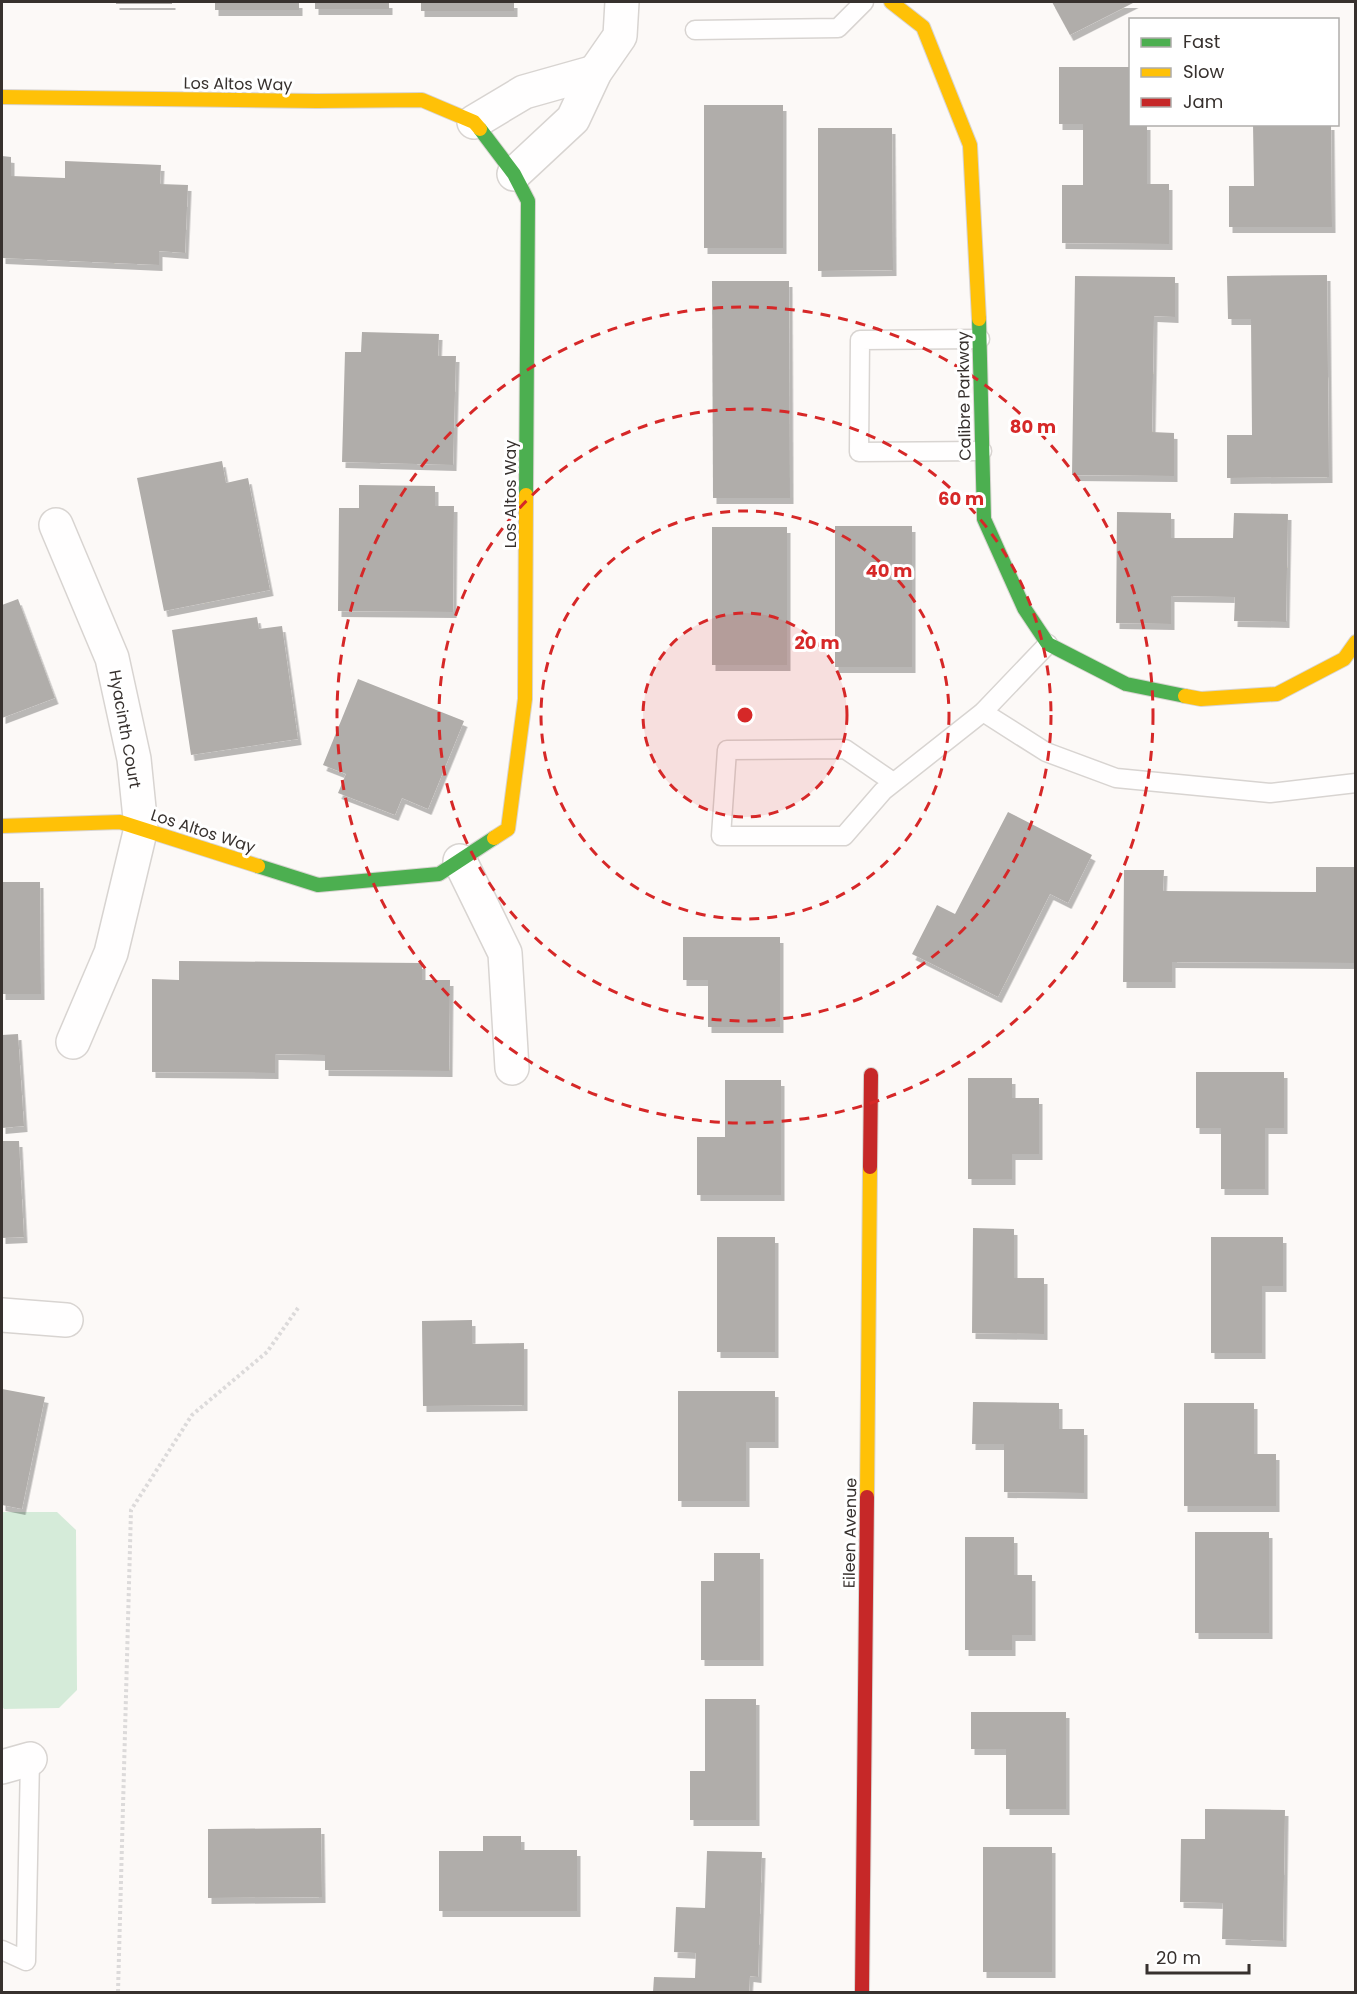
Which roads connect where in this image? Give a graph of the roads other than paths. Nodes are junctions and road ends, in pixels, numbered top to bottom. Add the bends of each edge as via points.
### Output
1 (622, 2) edge
2 (864, 2) edge
3 (891, 2) edge
4 (695, 30) dead end
5 (595, 72) junction
6 (2, 97) edge
7 (474, 122) junction
8 (514, 174) junction
9 (980, 339) junction
10 (982, 451) junction
11 (56, 525) dead end
12 (1356, 642) edge
13 (1048, 644) junction
14 (1350, 666) edge
15 (983, 711) junction
16 (893, 782) junction
17 (1356, 783) edge
18 (2, 826) edge
19 (141, 828) junction
20 (460, 861) junction
21 (73, 1042) dead end
22 (512, 1068) dead end
23 (871, 1074) dead end
24 (2, 1315) edge
25 (66, 1320) dead end
26 (16, 1763) edge
27 (2, 1950) edge
28 (862, 1992) edge

1 - 5 street via 620,36
2 - 4 lane via 838,28
3 - 9 street, Calibre Parkway via 923,27 970,145
5 - 7 street via 524,92
5 - 8 street via 573,119
6 - 7 street, Los Altos Way via 422,100
7 - 8 street, Los Altos Way
8 - 20 street, Los Altos Way via 528,201 525,699 508,830
9 - 10 street, Calibre Parkway
9 - 10 lane via 860,340 859,452
10 - 13 street, Calibre Parkway via 984,519 1024,608
11 - 19 street, Hyacinth Court via 112,658 134,759
12 - 14 street, Calibre Parkway
13 - 14 street, Calibre Parkway via 1126,684 1201,699 1278,694
13 - 15 lane
15 - 16 lane
15 - 17 lane via 1046,752 1116,778 1270,793
16 - 16 lane via 844,836 721,836 727,750 845,749
18 - 19 street, Los Altos Way via 120,822
19 - 20 street, Los Altos Way via 318,885 439,874
19 - 21 street, Hyacinth Court via 111,952
20 - 22 street via 505,953
23 - 28 street, Eileen Avenue
24 - 25 street
26 - 27 lane via 26,1961

